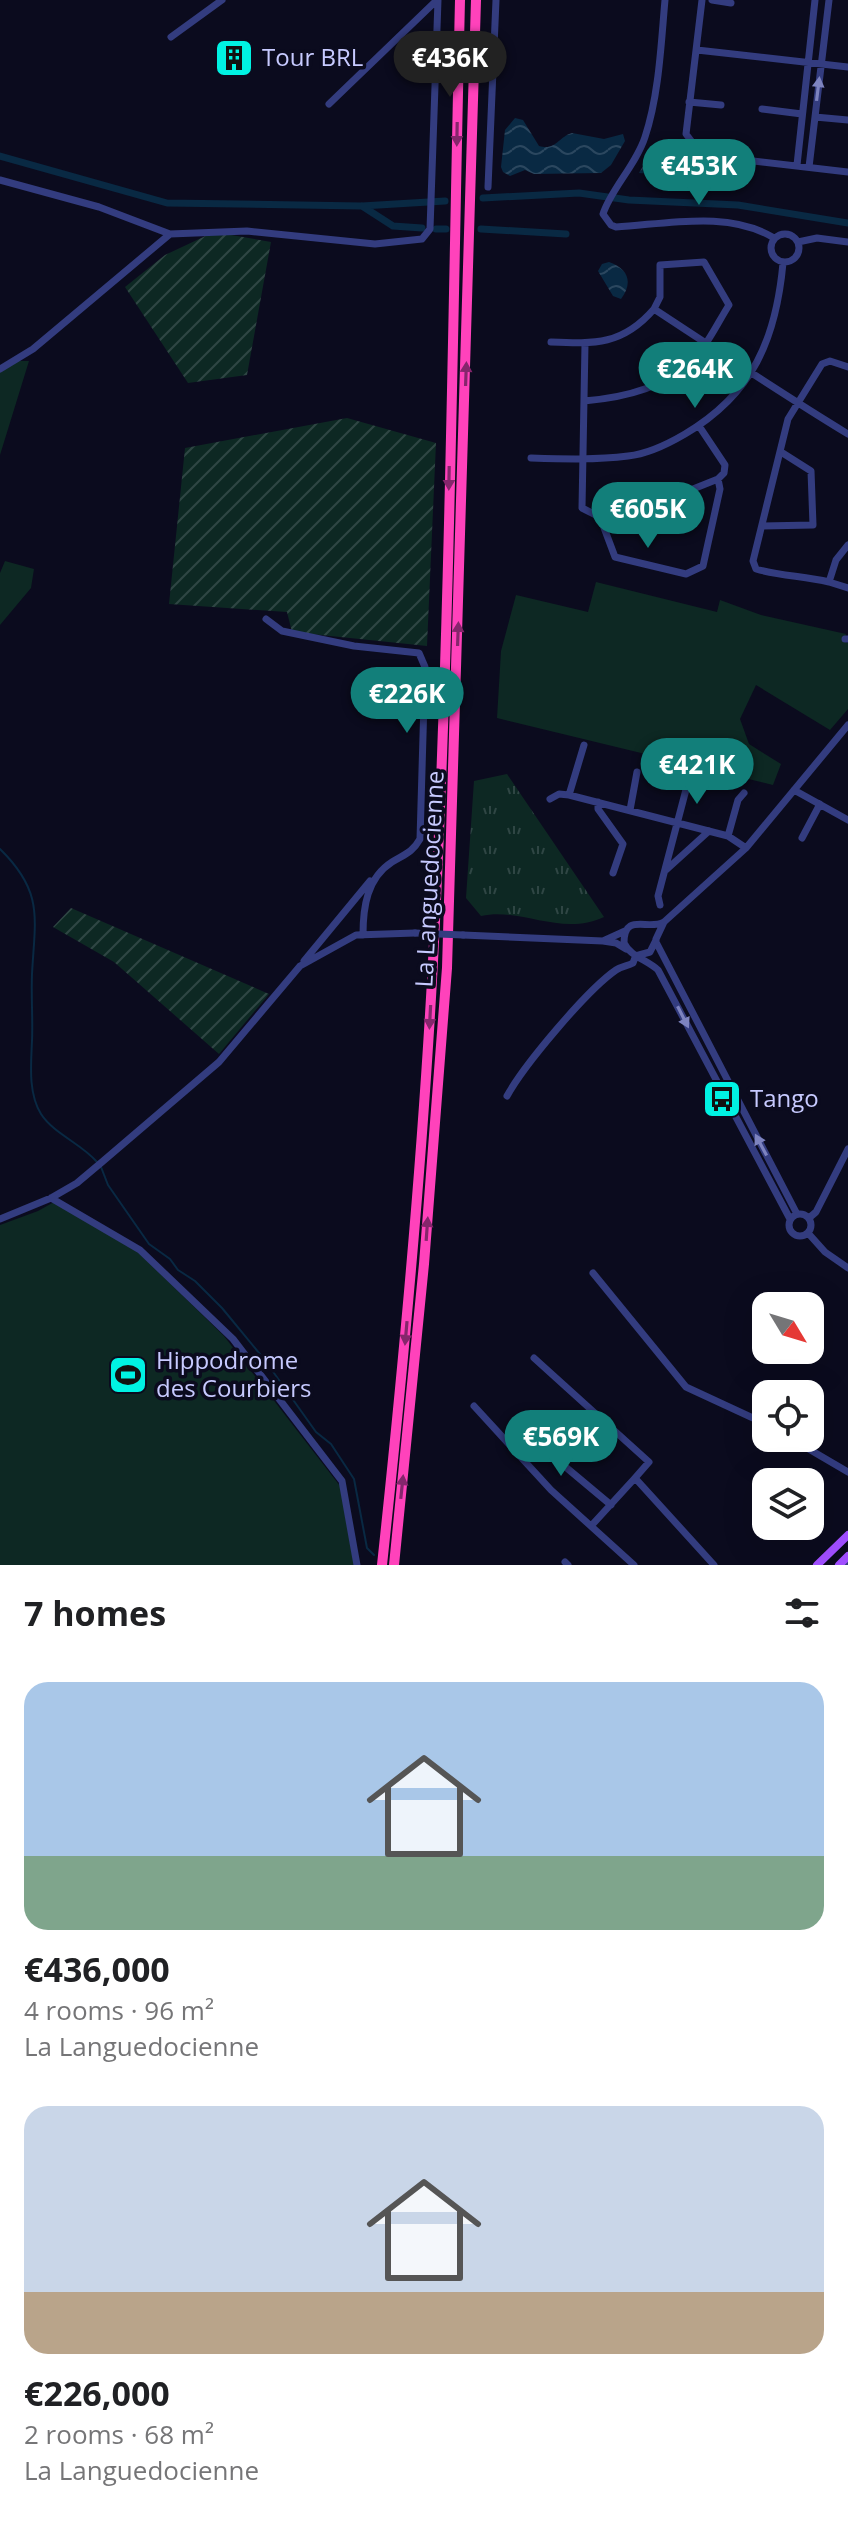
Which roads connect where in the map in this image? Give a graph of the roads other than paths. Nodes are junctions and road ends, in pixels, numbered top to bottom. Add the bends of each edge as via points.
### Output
1 (222, 0) edge
2 (437, 0) edge
3 (460, 0) edge
4 (476, 0) edge
5 (496, 0) edge
6 (665, 0) edge
7 (702, 0) edge
8 (712, 0) edge
9 (815, 0) edge
10 (829, 0) edge
11 (731, 3) dead end
12 (171, 37) dead end
13 (697, 50) junction
14 (808, 63) junction
15 (822, 64) junction
16 (848, 67) edge
17 (689, 102) junction
18 (329, 104) dead end
19 (721, 105) dead end
20 (762, 109) dead end
21 (802, 114) junction
22 (815, 117) junction
23 (848, 120) edge
24 (797, 165) junction
25 (809, 167) junction
26 (848, 172) edge
27 (0, 180) edge
28 (488, 187) dead end
29 (170, 234) junction
30 (774, 238) junction
31 (798, 242) junction
32 (848, 242) edge
33 (783, 263) junction
34 (654, 309) junction
35 (551, 342) dead end
36 (705, 343) junction
37 (585, 344) junction
38 (848, 367) edge
39 (0, 369) edge
40 (751, 373) junction
41 (584, 401) junction
42 (798, 403) junction
43 (699, 426) junction
44 (848, 434) edge
45 (781, 452) junction
46 (531, 458) dead end
47 (583, 459) junction
48 (718, 479) junction
49 (600, 517) junction
50 (762, 526) junction
51 (848, 545) edge
52 (829, 582) junction
53 (848, 588) edge
54 (266, 619) dead end
55 (848, 725) edge
56 (584, 745) dead end
57 (637, 772) dead end
58 (688, 782) dead end
59 (794, 790) junction
60 (744, 793) dead end
61 (569, 795) junction
62 (550, 799) dead end
63 (598, 802) junction
64 (820, 804) junction
65 (630, 810) junction
66 (848, 820) edge
67 (677, 823) junction
68 (709, 831) junction
69 (728, 836) junction
70 (802, 838) dead end
71 (746, 848) junction
72 (664, 871) junction
73 (613, 873) dead end
74 (374, 877) junction
75 (660, 905) dead end
76 (664, 922) junction
77 (647, 925) junction
78 (627, 930) junction
79 (363, 935) junction
80 (656, 940) junction
81 (603, 941) junction
82 (626, 949) junction
83 (637, 955) junction
84 (300, 966) junction
85 (507, 1096) dead end
86 (848, 1149) edge
87 (51, 1198) junction
88 (797, 1214) junction
89 (809, 1218) junction
90 (0, 1219) edge
91 (790, 1219) junction
92 (808, 1233) junction
93 (848, 1268) edge
94 (593, 1273) dead end
95 (534, 1358) dead end
96 (474, 1406) dead end
97 (752, 1418) edge
98 (814, 1452) edge
99 (562, 1464) dead end
100 (848, 1472) edge
101 (635, 1478) junction
102 (611, 1505) junction
103 (591, 1526) junction
104 (848, 1535) edge
105 (848, 1556) edge
106 (357, 1565) edge
107 (382, 1565) edge
108 (394, 1565) edge
109 (634, 1565) edge
110 (714, 1565) edge
111 (817, 1565) edge
112 (839, 1565) edge

1 - 12 street
2 - 18 street
2 - 29 street via 430,229 422,239 375,244 247,231
3 -> 107 highway, La Languedocienne via 435,922 415,1238
108 -> 4 highway, La Languedocienne via 447,968
5 - 28 street
6 - 30 street via 645,136 603,214 616,227 719,222 757,228
7 - 13 street
8 - 11 street
9 - 14 street
10 - 15 street
13 - 14 street
13 - 17 street
14 - 15 street
14 - 21 street
15 - 16 street
22 -> 15 street
17 - 19 street
17 - 24 street via 686,134 702,155
20 - 21 street
21 - 24 street
22 - 23 street
22 - 25 street
24 - 25 street
25 - 26 street
27 - 29 street via 99,207
29 - 39 street via 33,349
30 - 31 street via 788,234
30 - 33 street via 770,251
31 - 32 street
31 - 33 street via 795,258
33 - 40 street via 776,315
34 - 36 street
34 - 36 street via 660,297 660,265 704,262 729,305
34 - 37 street via 622,336
35 - 37 street
36 - 40 street
36 - 41 street via 691,363 672,376 613,398
37 - 41 street
38 - 42 street via 822,364
40 - 42 street
40 - 43 street
41 - 47 street
42 - 44 street
42 - 45 street via 788,419
43 - 47 street via 667,445 631,456
43 - 48 street via 725,465
45 - 50 street
45 - 50 street via 811,471 813,525
46 - 47 street
47 - 49 street via 582,508
48 - 49 street via 643,509
48 - 49 street via 703,566 686,574 619,560
50 - 52 street via 753,561 756,569
51 - 52 street
52 - 53 street
54 - 74 street via 282,631 419,653 425,667 420,839 412,853
55 - 59 street
56 - 61 street
57 - 65 street
58 - 67 street
59 - 64 street
59 - 71 street
60 - 69 street
61 - 62 street
61 - 63 street
63 - 65 street
63 - 73 street via 623,844
64 - 66 street
64 - 70 street
65 - 67 street
67 - 68 street
67 - 72 street
68 - 69 street
68 - 72 street
69 - 71 street
71 - 76 street
72 - 75 street
74 - 79 street via 363,913
74 - 84 street
76 - 77 street
76 - 80 street
77 - 78 street via 636,923
77 - 80 street
78 - 81 street
78 - 82 street
79 - 81 street, bridge
79 - 84 street
80 - 83 street via 650,952
88 -> 80 street
81 - 82 street
82 - 83 street
83 - 85 street via 633,963 608,976 558,1028
83 -> 91 street via 658,970
84 - 87 street via 219,1062 92,1171
86 - 89 street
87 - 90 street
87 - 106 street via 140,1250 233,1339 342,1481
88 - 89 street
88 - 91 street
89 - 92 street
91 - 92 street via 792,1233
92 - 93 street
94 - 97 street via 686,1387
95 - 101 street via 649,1462
96 - 103 street
98 - 100 street
99 - 102 street
101 - 102 street
101 - 110 street
102 - 103 street
103 - 109 street
104 - 111 main road
105 - 112 main road

